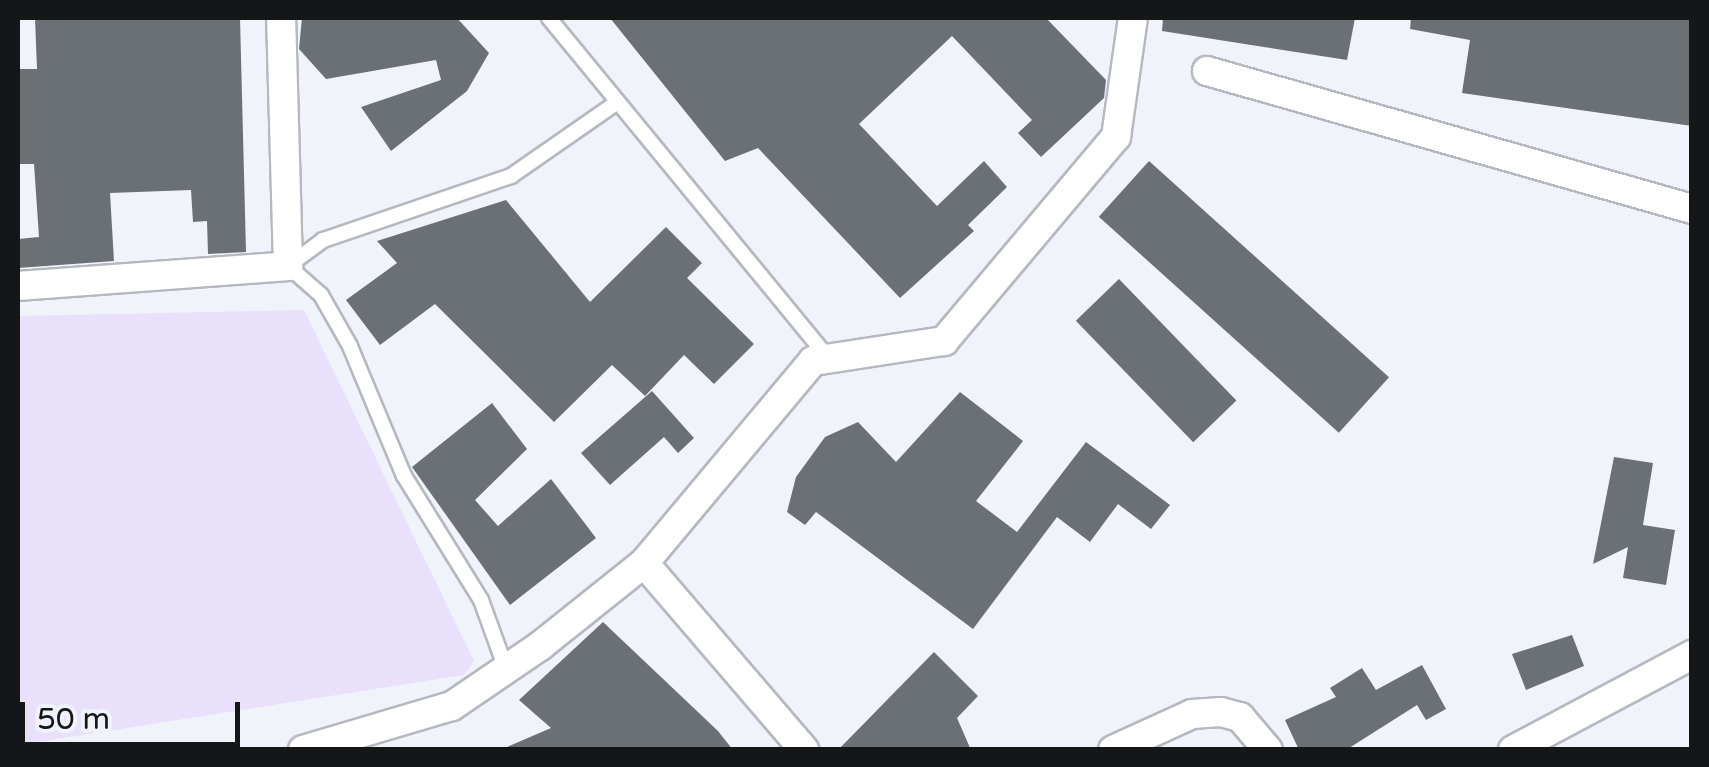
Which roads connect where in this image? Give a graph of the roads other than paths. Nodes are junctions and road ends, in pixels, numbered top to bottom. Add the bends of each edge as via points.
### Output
1 (281, 18) edge
2 (549, 18) edge
3 (1133, 18) edge
4 (1207, 71) dead end
5 (616, 103) junction
6 (1692, 210) edge
7 (288, 266) junction
8 (18, 286) edge
9 (827, 357) junction
10 (644, 564) junction
11 (1692, 655) edge
12 (506, 669) junction
13 (304, 750) edge
14 (804, 750) edge
15 (1113, 750) edge
16 (1268, 750) edge
17 (1513, 750) edge

1 - 7 street
2 - 5 lane
3 - 9 street via 1116,137 972,314 944,341
4 - 6 street
5 - 7 lane via 511,176 323,240
5 - 9 lane
7 - 8 street
7 - 12 lane via 321,295 350,346 404,476 481,600
9 - 10 street via 802,370
10 - 12 street
10 - 14 street
11 - 17 street
12 - 13 street via 452,706
15 - 16 street via 1192,714 1221,712 1240,717

